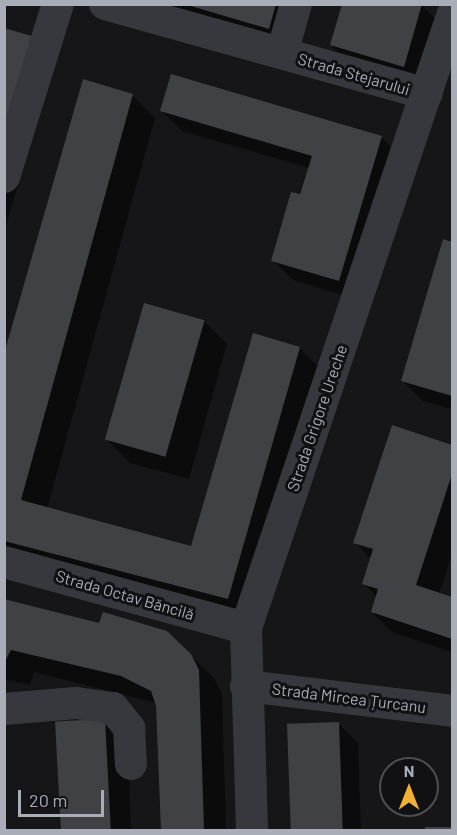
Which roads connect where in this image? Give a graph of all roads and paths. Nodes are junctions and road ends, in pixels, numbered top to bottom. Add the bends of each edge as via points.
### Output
1 (58, 4) edge
2 (105, 4) edge
3 (296, 4) edge
4 (453, 16) edge
5 (282, 53) junction
6 (427, 94) junction
7 (4, 177) edge
8 (4, 562) edge
9 (246, 628) junction
10 (246, 686) junction
11 (4, 709) edge
12 (453, 711) edge
13 (130, 764) dead end
14 (252, 831) edge

1 - 7 street
2 - 5 street, Strada Stejarului
3 - 5 street, Strada Stejarului
4 - 6 street, Strada Grigore Ureche
5 - 6 street, Strada Stejarului
6 - 9 street, Strada Grigore Ureche
8 - 9 street, Strada Octav Băncilă
9 - 10 street, Strada Grigore Ureche
10 - 12 street, Strada Mircea Țurcanu
10 - 14 street, Strada Grigore Ureche
11 - 13 street via 76,703 113,708 129,728

